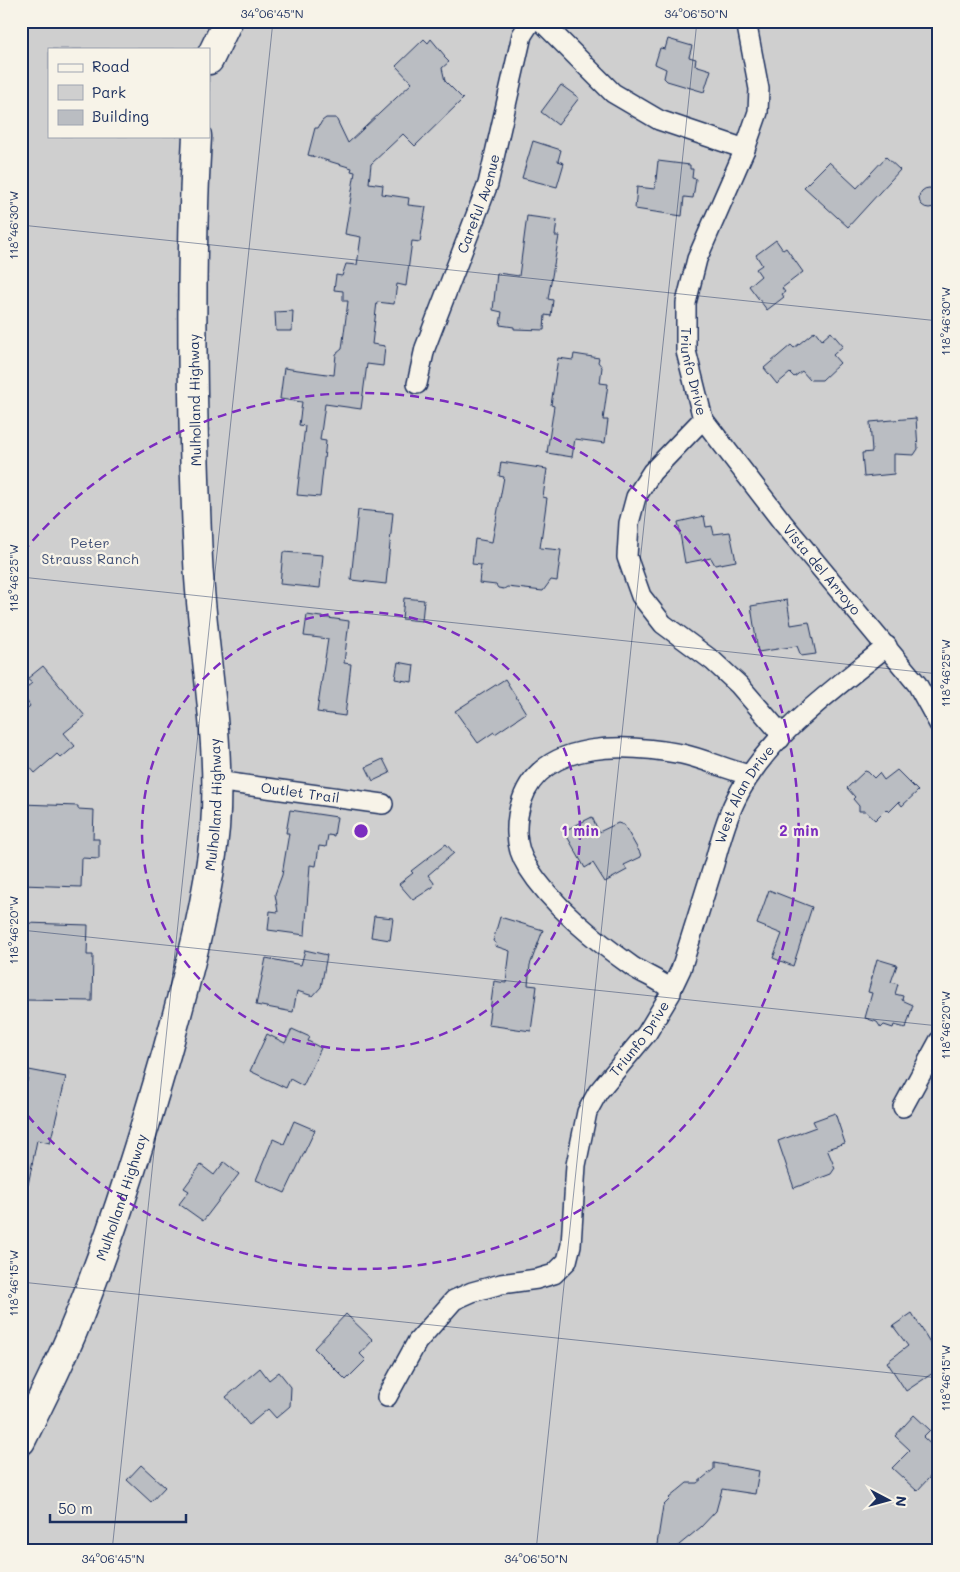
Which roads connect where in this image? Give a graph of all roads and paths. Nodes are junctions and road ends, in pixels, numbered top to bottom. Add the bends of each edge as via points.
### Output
1 (228, 21) edge
2 (531, 21) edge
3 (541, 21) edge
4 (746, 21) edge
5 (210, 58) edge
6 (197, 138) edge
7 (745, 149) junction
8 (417, 384) dead end
9 (703, 418) junction
10 (887, 646) junction
11 (939, 724) edge
12 (780, 739) junction
13 (750, 775) junction
14 (216, 781) junction
15 (383, 804) dead end
16 (671, 990) junction
17 (939, 1041) edge
18 (903, 1107) dead end
19 (387, 1397) dead end
20 (21, 1441) edge

1 - 5 main road
2 - 8 street, Careful Avenue via 522,35 488,184 426,348
3 - 7 street via 613,93 659,120
4 - 7 street, Triunfo Drive via 759,88 758,112
6 - 14 main road, Mulholland Highway via 194,352 198,562 214,723
7 - 9 street, Triunfo Drive via 697,259 686,303 686,351
9 - 10 street, Vista del Arroyo via 783,523
9 - 12 street, Triunfo Drive via 652,472 636,497 627,557 641,596 662,624 713,661 739,685 776,729
10 - 11 street, Vista del Arroyo via 917,684
10 - 12 street, West Alan Drive
12 - 13 street, West Alan Drive
13 - 16 street, West Alan Drive via 736,799 681,969
13 - 16 street, Triunfo Drive via 681,754 616,748 576,752 551,763 526,789 518,814 517,842 526,865 557,903 611,951
14 - 15 street, Outlet Trail
14 - 20 main road, Mulholland Highway via 215,827 206,899 156,1089 85,1301
16 - 19 street, Triunfo Drive via 647,1033 598,1092 587,1112 576,1164 571,1245 567,1261 554,1274 494,1286 454,1300 417,1342
17 - 18 street

